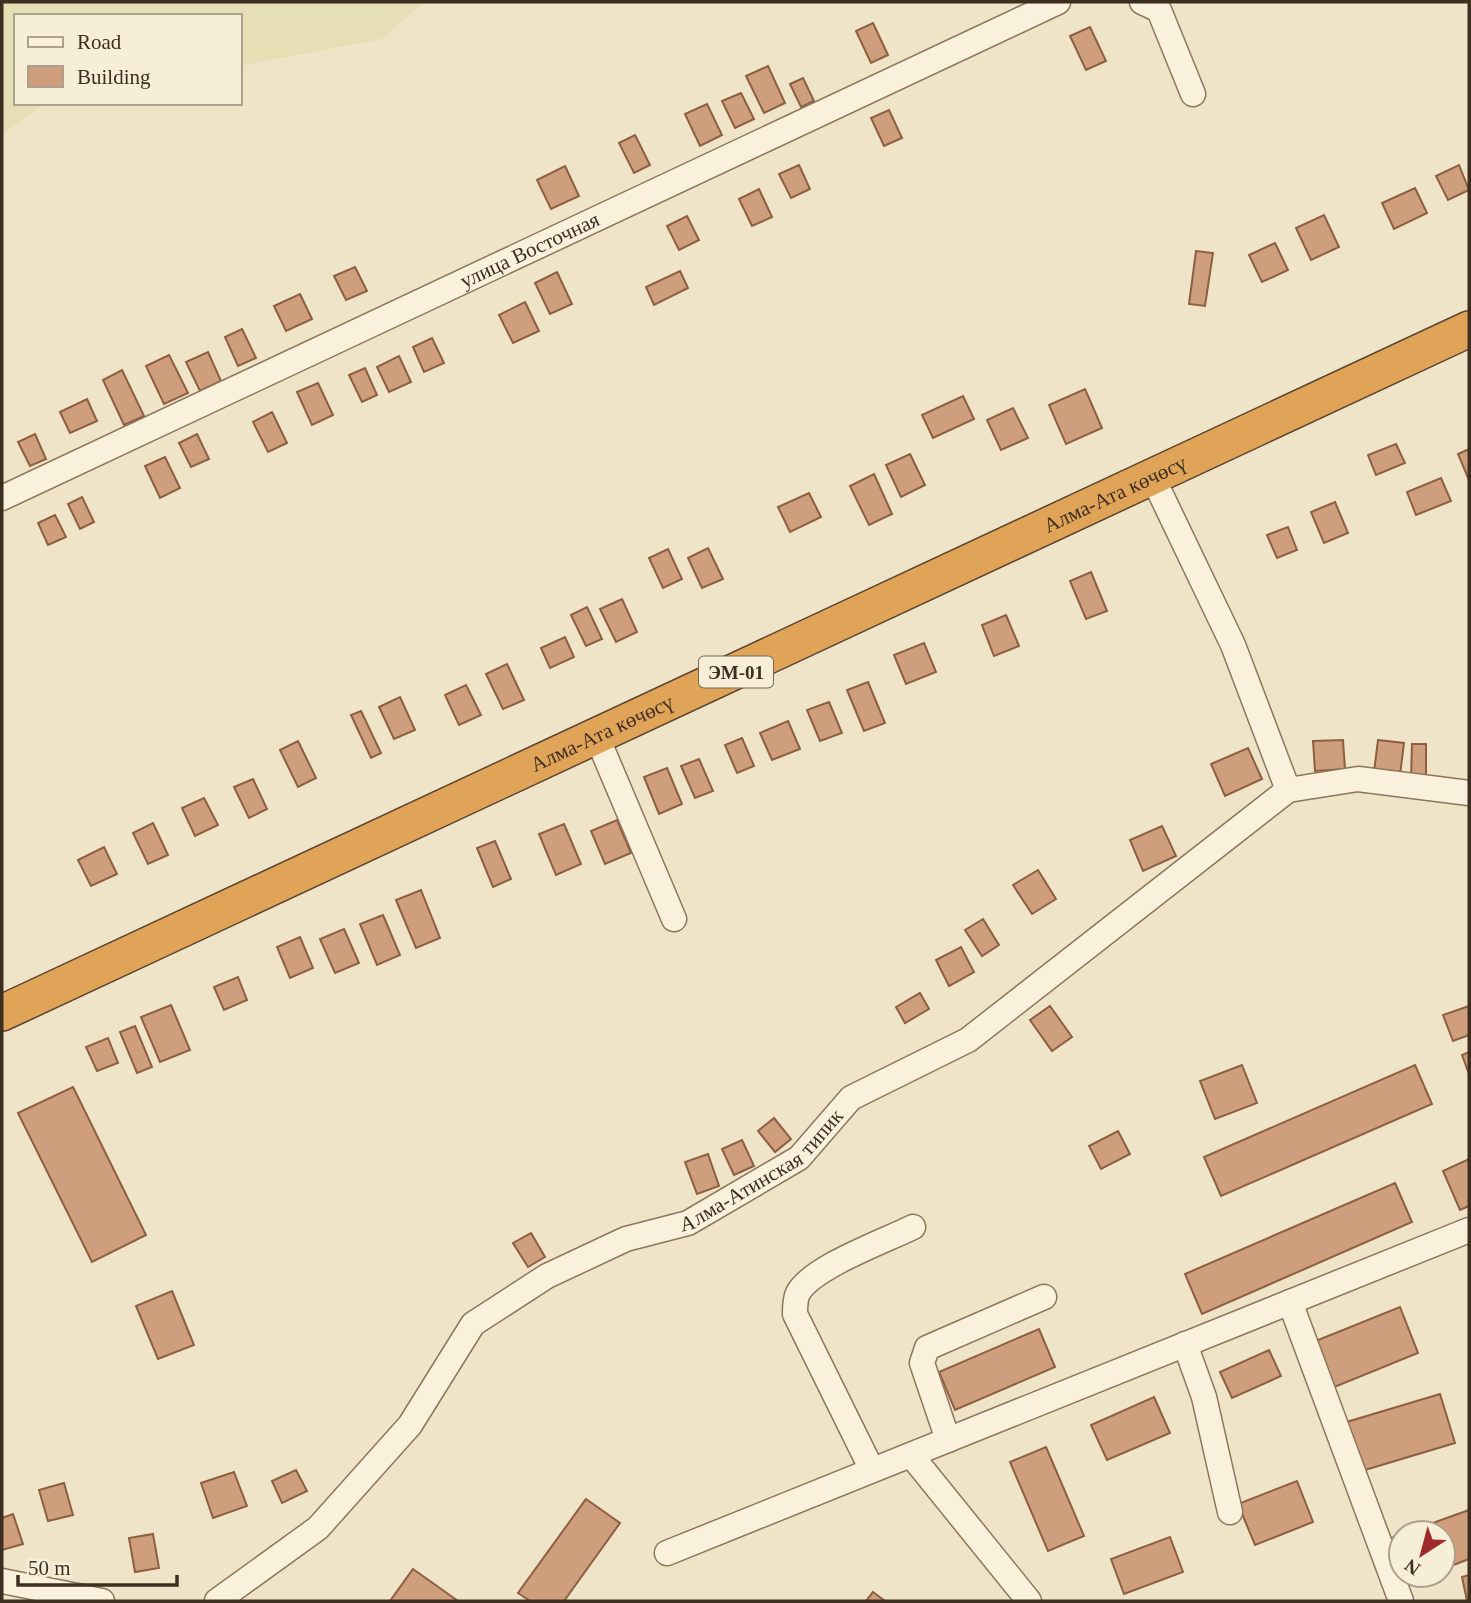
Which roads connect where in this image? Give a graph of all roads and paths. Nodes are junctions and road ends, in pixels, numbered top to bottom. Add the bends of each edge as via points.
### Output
1 (1058, 2) edge
2 (1142, 2) edge
3 (1193, 94) dead end
4 (1469, 329) edge
5 (1153, 478) junction
6 (2, 498) edge
7 (597, 737) junction
8 (1288, 790) junction
9 (1469, 793) edge
10 (674, 919) dead end
11 (2, 1013) edge
12 (913, 1227) dead end
13 (1469, 1230) edge
14 (1044, 1297) dead end
15 (1290, 1302) junction
16 (1185, 1344) junction
17 (948, 1440) junction
18 (911, 1455) junction
19 (872, 1470) junction
20 (1230, 1512) dead end
21 (667, 1553) dead end
22 (2, 1581) edge
23 (47, 1595) edge
24 (102, 1601) edge
25 (217, 1601) edge
26 (1029, 1601) edge
27 (1401, 1601) edge

1 - 6 street, улица Восточная
2 - 3 street via 1159,10
4 - 5 highway, Алма-Ата көчөсү / ЭМ-01
5 - 7 highway, Алма-Ата көчөсү / ЭМ-01
5 - 8 street via 1233,645
7 - 10 street
7 - 11 highway, Алма-Ата көчөсү / ЭМ-01
8 - 9 street, Алма-Атинская типик via 1358,779
8 - 25 street, Алма-Атинская типик via 968,1040 851,1098 799,1158 688,1223 626,1239 548,1276 473,1324 410,1425 318,1528
12 - 19 street via 829,1268 797,1294 794,1314
13 - 15 street
14 - 17 street via 927,1348 922,1363
15 - 16 street
15 - 27 street
16 - 17 street
16 - 20 street via 1204,1398
17 - 18 street
18 - 19 street
18 - 26 street
19 - 21 street
22 - 23 street
23 - 24 street

